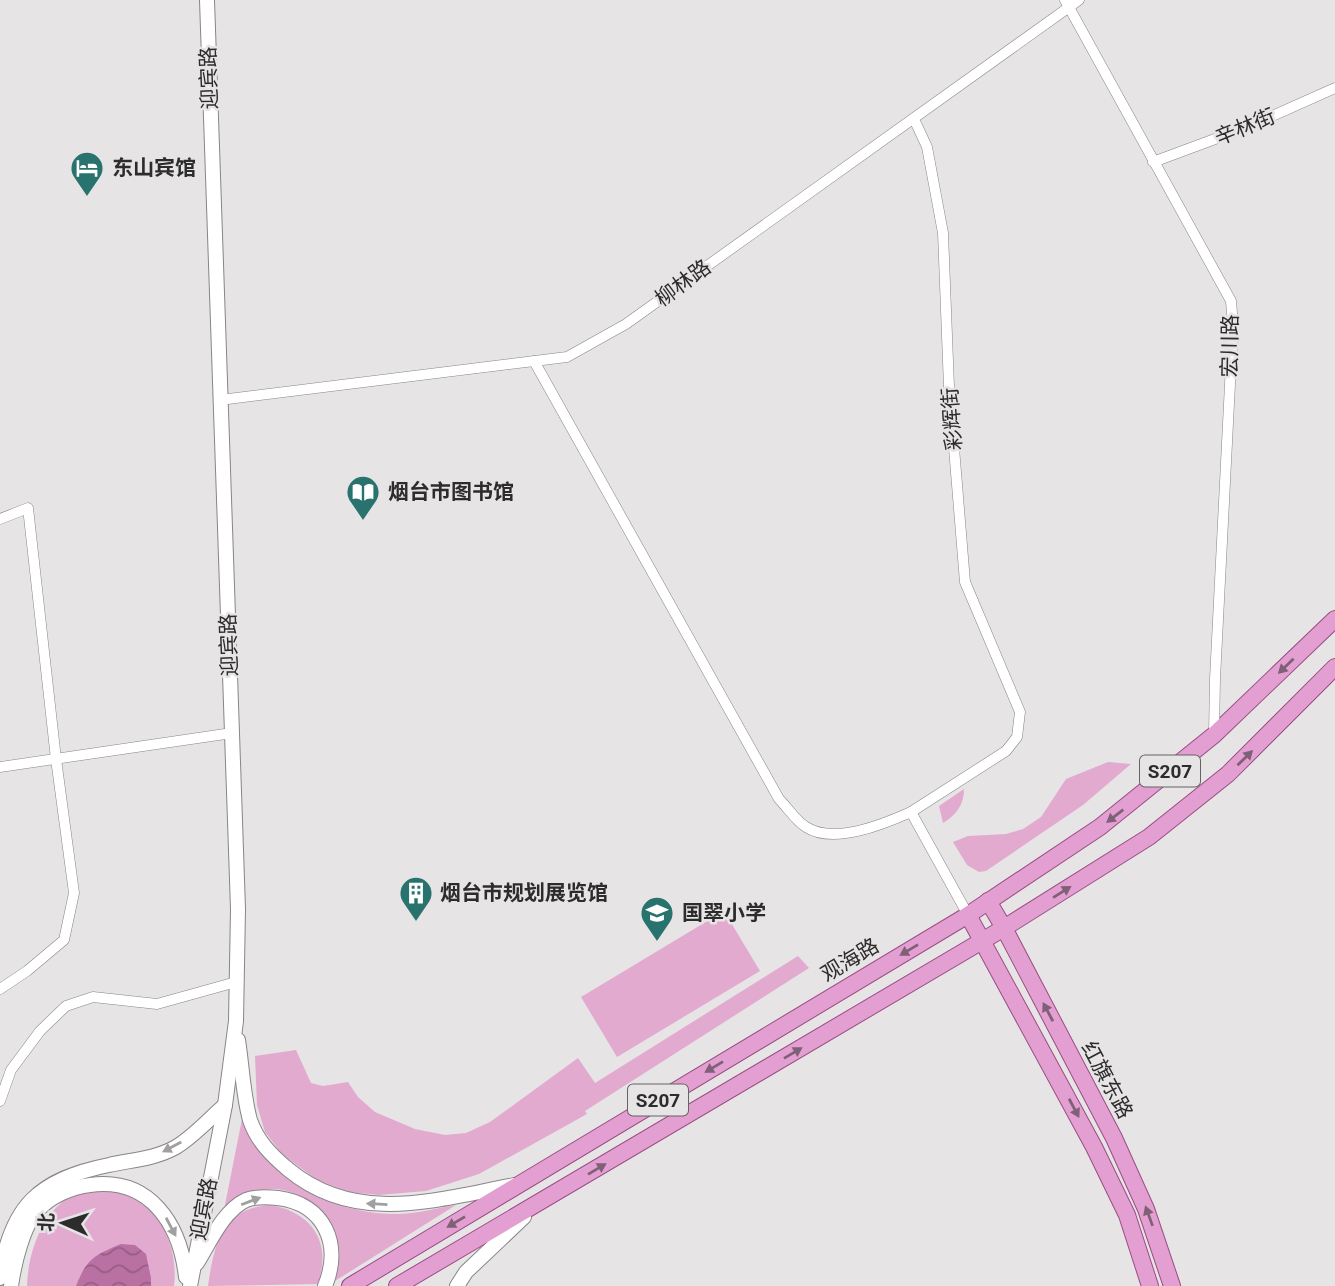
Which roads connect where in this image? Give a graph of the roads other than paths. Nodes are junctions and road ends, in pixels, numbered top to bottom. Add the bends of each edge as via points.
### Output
1 (207, 0) edge
2 (1079, 0) edge
3 (1067, 4) edge
4 (1335, 89) edge
5 (914, 119) junction
6 (1153, 162) junction
7 (534, 361) junction
8 (220, 400) junction
9 (0, 519) edge
10 (1335, 619) edge
11 (1335, 667) edge
12 (232, 733) junction
13 (1214, 735) junction
14 (56, 759) junction
15 (0, 768) edge
16 (911, 812) junction
17 (988, 901) junction
18 (968, 915) junction
19 (1004, 929) junction
20 (983, 940) junction
21 (236, 982) junction
22 (0, 989) edge
23 (236, 1021) junction
24 (2, 1087) edge
25 (0, 1101) edge
26 (225, 1105) junction
27 (517, 1185) junction
28 (539, 1203) junction
29 (192, 1270) junction
30 (0, 1278) edge
31 (11, 1286) edge
32 (188, 1286) edge
33 (325, 1286) edge
34 (350, 1286) edge
35 (397, 1286) edge
36 (457, 1286) edge
37 (1150, 1286) edge
38 (1172, 1286) edge

1 - 8 main road, 迎宾路
2 - 3 street, 柳林路
3 - 5 street, 柳林路
3 - 6 street, 宏川路
4 - 6 street, 辛林街 via 1250,127
5 - 7 street, 柳林路 via 626,324 567,357
5 - 16 street, 彩辉街 via 927,147 943,233 949,387 965,582 1020,712 1017,737 1006,751
6 - 13 street, 宏川路 via 1231,301
7 - 8 street, 柳林路
7 - 16 street via 779,799 806,827 834,835
8 - 12 main road, 迎宾路
9 - 14 street via 28,508
10 -> 13 main road, 观海路 / S207
19 -> 11 main road, S207 via 1194,802
12 - 14 street
12 - 21 main road, 迎宾路
13 -> 17 main road, 观海路 / S207 via 1100,827
14 - 15 street
14 - 22 street via 74,893 64,940
16 - 18 street
17 - 18 main road, 观海路 / S207
17 - 19 main road, 红旗东路
18 - 20 main road, 红旗东路
18 -> 27 main road, 观海路 / S207
19 - 20 main road, S207
38 -> 19 main road, 红旗东路 via 1146,1209 1114,1138
28 -> 20 main road, S207
20 -> 37 main road, 红旗东路 via 1127,1215
21 - 23 main road, 迎宾路
21 - 24 street via 158,1004 93,998 66,1006 40,1031
23 - 26 main road, 迎宾路
27 -> 23 main road via 394,1205 359,1203 300,1180 270,1155 250,1118
24 - 25 street
26 - 29 main road, 迎宾路
26 -> 30 main road via 176,1147 52,1182 25,1206 10,1234
27 -> 34 main road, 观海路 / S207
28 - 35 main road, S207
28 - 36 main road via 473,1264
29 - 32 main road, 迎宾路
29 -> 33 main road via 228,1215 245,1201 259,1197 292,1200 308,1208 327,1231 332,1253
31 -> 32 main road via 22,1240 36,1211 79,1186 107,1183 147,1197 163,1213 176,1235

